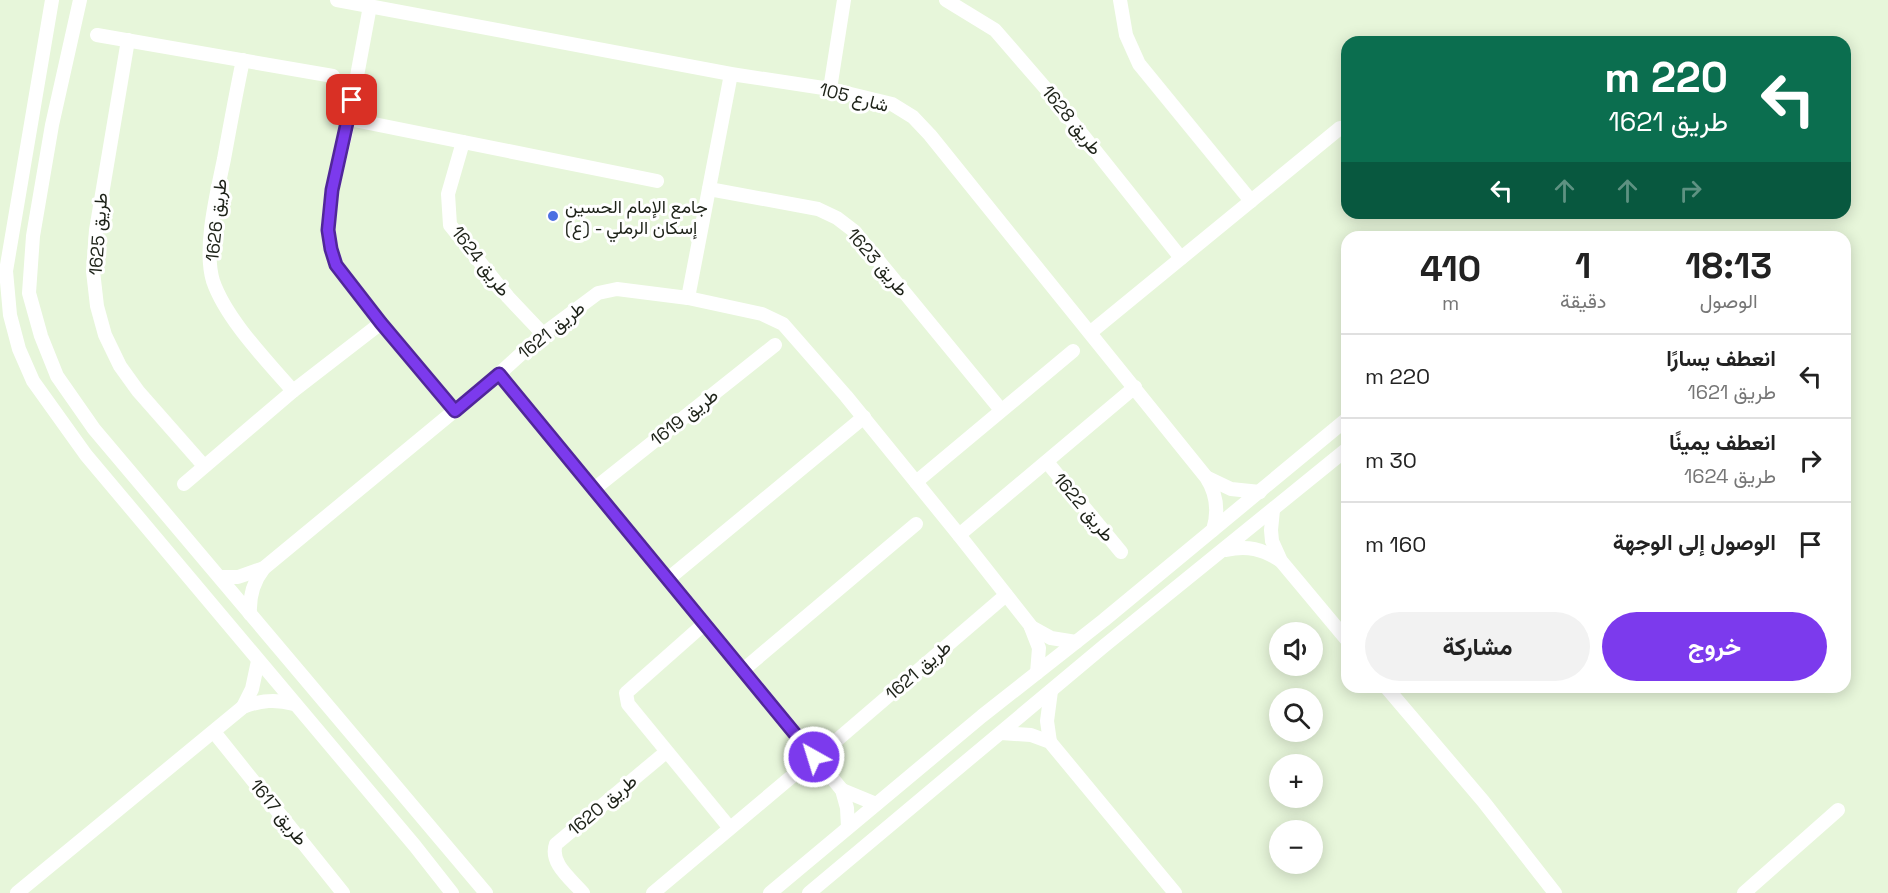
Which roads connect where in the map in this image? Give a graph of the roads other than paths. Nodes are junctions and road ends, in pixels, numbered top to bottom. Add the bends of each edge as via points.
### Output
1 (52, 0) edge
2 (80, 0) edge
3 (337, 0) edge
4 (844, 0) edge
5 (946, 0) edge
6 (1120, 0) edge
7 (370, 6) junction
8 (97, 35) dead end
9 (128, 40) junction
10 (243, 60) junction
11 (731, 74) junction
12 (333, 76) dead end
13 (831, 89) junction
14 (349, 119) junction
15 (1340, 128) dead end
16 (462, 142) junction
17 (657, 181) dead end
18 (709, 189) junction
19 (1251, 201) junction
20 (1181, 258) junction
21 (688, 298) junction
22 (381, 323) junction
23 (1091, 332) junction
24 (543, 334) junction
25 (775, 345) dead end
26 (1073, 351) dead end
27 (499, 374) junction
28 (1135, 387) junction
29 (294, 391) junction
30 (1001, 410) junction
31 (455, 411) junction
32 (864, 417) junction
33 (1341, 424) edge
34 (1341, 454) edge
35 (1047, 462) junction
36 (204, 466) junction
37 (1206, 477) junction
38 (916, 482) junction
39 (184, 484) dead end
40 (594, 489) junction
41 (1260, 492) junction
42 (1273, 510) junction
43 (916, 524) dead end
44 (1213, 530) junction
45 (959, 535) junction
46 (1224, 550) junction
47 (1121, 552) dead end
48 (1281, 561) junction
49 (264, 568) junction
50 (220, 578) junction
51 (668, 579) junction
52 (1006, 595) junction
53 (250, 614) junction
54 (704, 624) junction
55 (1030, 625) junction
56 (1341, 633) edge
57 (1076, 642) junction
58 (258, 660) junction
59 (743, 670) junction
60 (1037, 672) junction
61 (1051, 691) junction
62 (1391, 693) edge
63 (294, 704) junction
64 (243, 707) junction
65 (214, 732) junction
66 (1001, 733) junction
67 (1050, 742) junction
68 (830, 746) dead end
69 (666, 752) junction
70 (814, 757) junction
71 (842, 790) junction
72 (876, 804) junction
73 (1838, 810) dead end
74 (729, 827) junction
75 (848, 827) junction
76 (16, 893) edge
77 (343, 893) edge
78 (452, 893) edge
79 (486, 893) edge
80 (583, 893) edge
81 (653, 893) edge
82 (770, 893) edge
83 (809, 893) edge
84 (1175, 893) edge
85 (1555, 893) edge
86 (1744, 893) edge

1 - 58 street via 6,271 10,315 19,349 33,381 86,455
2 - 50 street via 52,125 33,236 29,293 57,376 94,429
3 - 7 street, شارع 105
4 - 13 street
5 - 20 street, طريق 1628 via 995,30
6 - 19 street via 1126,35 1139,64
7 - 11 street, شارع 105
7 - 14 street
8 - 9 street
9 - 10 street
9 - 36 street, طريق 1625 via 96,230 93,271 97,306 120,366
10 - 12 street
10 - 29 street, طريق 1626 via 214,207 209,256 213,281 227,309
11 - 13 street, شارع 105
11 - 18 street
13 - 23 street, شارع 105 via 892,104 913,117
14 - 16 street
14 - 22 street via 332,190 328,230 336,265
15 - 19 street
16 - 17 street
16 - 24 street, طريق 1624 via 448,194 450,225
18 - 21 street
18 - 30 street, طريق 1623 via 818,209 837,218 854,231
19 - 20 street
20 - 23 street
21 - 24 street, طريق 1621 via 617,289 598,293
21 - 32 street, طريق 1621 via 762,314 783,324
22 - 29 street
22 - 31 street
23 - 28 street, شارع 105
24 - 27 street, طريق 1621
25 - 40 street, طريق 1619
26 - 30 street
27 - 31 street, طريق 1621
27 - 40 street
28 - 35 street, طريق 1622
28 - 37 street, شارع 105
29 - 36 street
30 - 38 street
31 - 49 street, طريق 1621
32 - 38 street, طريق 1621
32 - 51 street
33 - 41 street
34 - 42 street
35 - 45 street, طريق 1622
35 - 47 street, طريق 1622
36 - 39 street
37 - 41 street, شارع 105 via 1231,489
37 - 44 street, شارع 105 via 1217,502
38 - 45 street, طريق 1621
40 - 51 street
41 - 44 street
42 - 46 street
42 - 48 street via 1272,541
43 - 59 street
44 - 57 street
45 - 52 street, طريق 1621
46 - 48 street via 1248,548
46 - 61 street
48 - 56 street
49 - 50 street, طريق 1621 via 238,577
49 - 53 street, طريق 1621 via 251,594
50 - 53 street
51 - 54 street
52 - 55 street, طريق 1621
52 - 68 street, طريق 1621
53 - 79 street
54 - 59 street
54 - 69 street via 626,693 628,704
55 - 57 street, طريق 1621 via 1051,638
55 - 60 street, طريق 1621 via 1039,648
57 - 60 street
58 - 63 street
58 - 64 street via 252,689
59 - 70 street
60 - 72 street
61 - 66 street
61 - 67 street via 1047,721
62 - 85 street
63 - 64 street via 263,701
63 - 78 street
64 - 65 street
65 - 76 street
65 - 77 street, طريق 1617
66 - 67 street via 1031,735
66 - 83 street
67 - 84 street
69 - 74 street
69 - 80 street, طريق 1620 via 556,844 554,858
70 - 71 street
70 - 74 street
71 - 72 street
71 - 75 street
72 - 75 street
73 - 86 street
74 - 81 street
75 - 82 street

